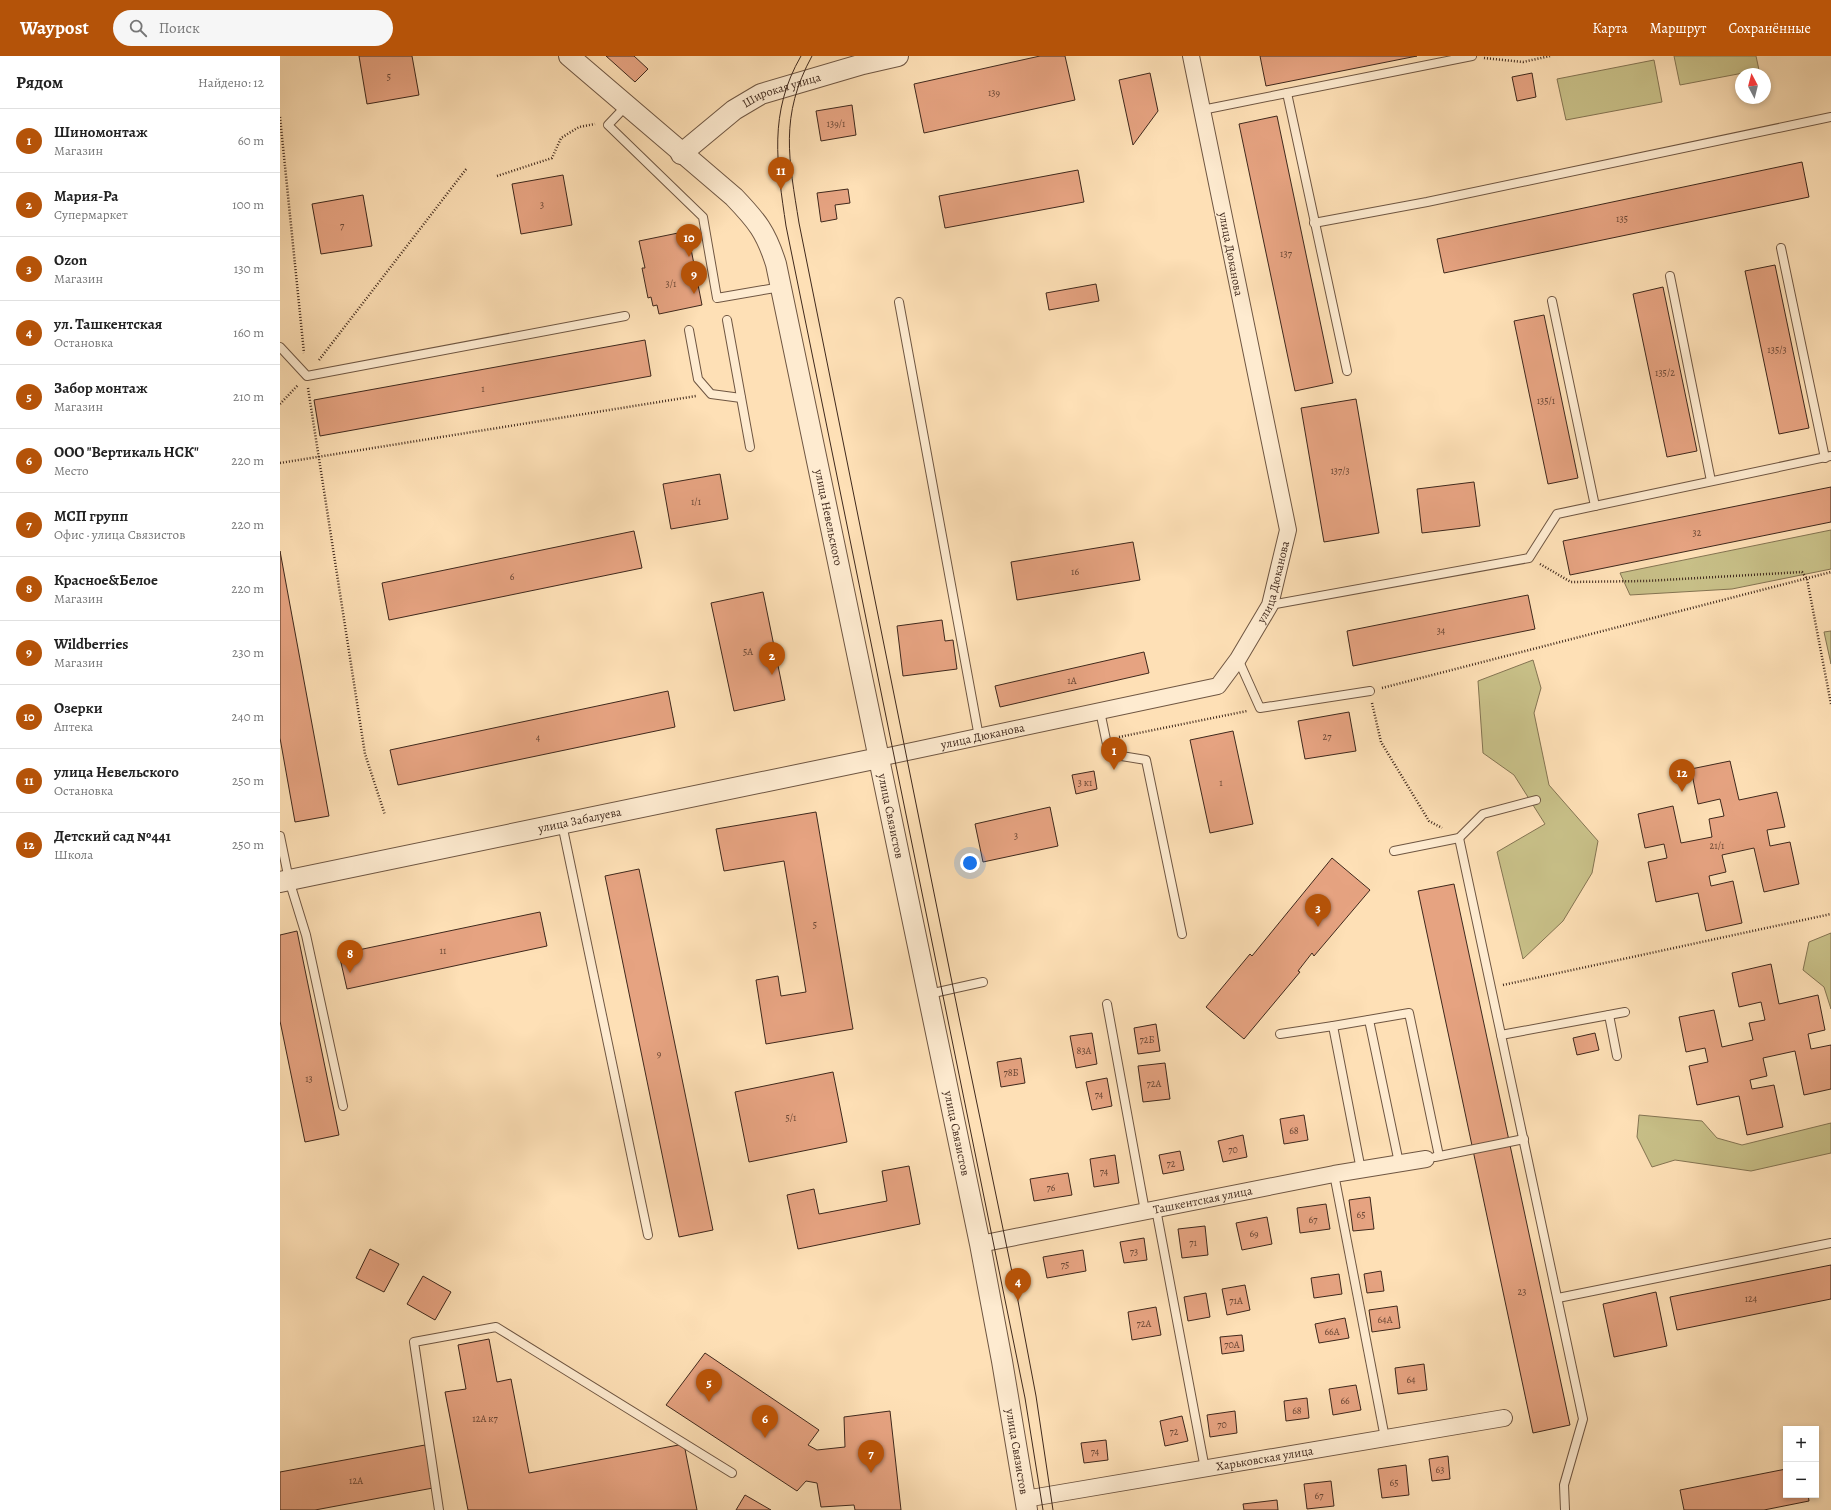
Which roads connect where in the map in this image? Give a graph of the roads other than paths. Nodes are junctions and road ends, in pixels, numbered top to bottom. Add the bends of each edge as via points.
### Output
1 (569, 56) edge
2 (898, 56) edge
3 (1191, 56) edge
4 (1472, 56) edge
5 (1286, 92) junction
6 (626, 106) junction
7 (1202, 110) junction
8 (1831, 117) edge
9 (681, 154) junction
10 (1314, 223) junction
11 (1781, 248) dead end
12 (1670, 276) dead end
13 (781, 287) junction
14 (1552, 301) dead end
15 (899, 302) dead end
16 (625, 316) dead end
17 (727, 320) dead end
18 (689, 330) dead end
19 (280, 347) edge
20 (1347, 371) dead end
21 (741, 398) junction
22 (750, 447) dead end
23 (1828, 457) edge
24 (1711, 481) junction
25 (1595, 506) junction
26 (1270, 606) junction
27 (1238, 659) junction
28 (1370, 691) road end
29 (1100, 712) junction
30 (979, 737) junction
31 (879, 758) junction
32 (1536, 800) dead end
33 (562, 824) junction
34 (280, 836) edge
35 (1460, 838) junction
36 (1394, 851) dead end
37 (284, 881) edge
38 (1182, 934) dead end
39 (983, 982) dead end
40 (928, 994) junction
41 (1107, 1004) dead end
42 (1625, 1012) dead end
43 (1610, 1015) junction
44 (1369, 1020) junction
45 (1333, 1026) junction
46 (1280, 1034) dead end
47 (1501, 1035) junction
48 (1617, 1056) dead end
49 (343, 1106) dead end
50 (1524, 1139) junction
51 (1432, 1158) junction
52 (1399, 1163) junction
53 (1361, 1170) junction
54 (1334, 1174) junction
55 (1151, 1210) junction
56 (648, 1235) dead end
57 (1831, 1243) edge
58 (980, 1244) junction
59 (1558, 1298) junction
60 (1504, 1418) dead end
61 (1385, 1438) junction
62 (1205, 1469) junction
63 (732, 1473) dead end
64 (1026, 1504) edge
65 (439, 1510) edge
66 (1565, 1510) edge

1 - 6 street, улица Невельского
2 - 9 street, Широкая улица via 760,94 734,110
3 - 7 street, улица Дюканова
4 - 5 lane
5 - 7 lane
5 - 10 lane
6 - 9 street, улица Невельского
6 - 13 lane via 608,124 703,217 717,298
7 - 26 street, улица Дюканова via 1288,530
8 - 10 lane
9 - 13 street, улица Невельского via 734,197 756,220 769,241
10 - 20 lane
11 - 23 lane
12 - 24 lane
13 - 31 street, улица Невельского
14 - 25 lane
15 - 30 lane
16 - 19 lane via 306,376
17 - 21 lane
18 - 21 lane via 698,379 711,394
21 - 22 lane
23 - 24 lane
24 - 25 lane
25 - 26 lane via 1557,514 1529,558
26 - 27 street, улица Дюканова
27 - 28 lane via 1260,708
27 - 29 street, улица Дюканова via 1218,686
29 - 30 street, улица Дюканова
29 - 38 lane via 1109,754 1146,760
30 - 31 street, улица Дюканова
31 - 33 street, улица Забалуева
31 - 40 street, улица Связистов
32 - 35 lane via 1483,814
33 - 37 street, улица Забалуева
33 - 56 lane
34 - 37 lane
35 - 36 lane
35 - 47 lane
37 - 49 lane via 306,935
39 - 40 lane
40 - 58 street, улица Связистов
41 - 55 lane
42 - 43 lane
43 - 47 lane
43 - 48 lane
44 - 45 lane
44 - 51 lane via 1409,1013
44 - 52 lane
45 - 46 lane
45 - 53 lane
47 - 50 lane
50 - 51 lane
50 - 59 lane
51 - 52 street, Ташкентская улица
52 - 53 street, Ташкентская улица
53 - 54 street, Ташкентская улица
54 - 55 street, Ташкентская улица
54 - 61 lane
55 - 58 street, Ташкентская улица
55 - 62 lane
57 - 59 lane
58 - 64 street, улица Связистов
59 - 66 lane via 1583,1419 1564,1485
60 - 61 street, Харьковская улица
61 - 62 street, Харьковская улица
62 - 64 street, Харьковская улица
63 - 65 lane via 496,1327 414,1342

